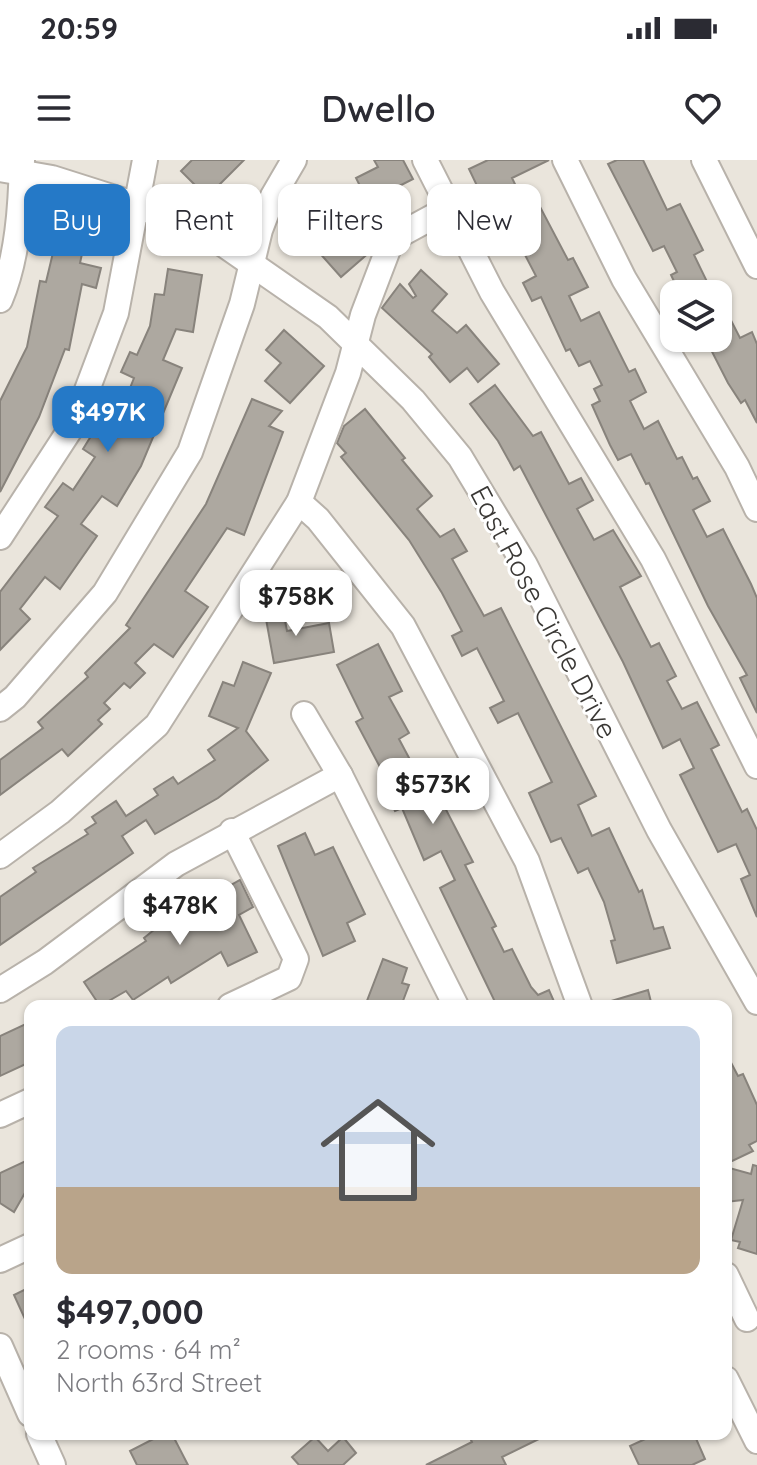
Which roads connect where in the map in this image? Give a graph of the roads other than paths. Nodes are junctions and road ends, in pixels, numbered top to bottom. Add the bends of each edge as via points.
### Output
1 (145, 160) edge
2 (294, 160) edge
3 (425, 160) edge
4 (565, 160) edge
5 (704, 160) edge
6 (15, 167) edge
7 (437, 184) edge
8 (137, 205) junction
9 (427, 220) edge
10 (474, 256) edge
11 (252, 263) junction
12 (757, 266) edge
13 (0, 300) edge
14 (356, 343) junction
15 (299, 502) junction
16 (757, 509) edge
17 (0, 537) edge
18 (0, 709) edge
19 (304, 714) dead end
20 (757, 766) edge
21 (340, 775) junction
22 (232, 831) junction
23 (0, 856) edge
24 (748, 964) edge
25 (0, 990) edge
26 (243, 1000) edge
27 (453, 1000) edge
28 (577, 1000) edge
29 (757, 1002) edge
30 (24, 1104) edge
31 (0, 1115) edge
32 (24, 1249) edge
33 (0, 1260) edge
34 (732, 1291) edge
35 (743, 1321) edge
36 (0, 1346) edge
37 (732, 1391) edge
38 (24, 1400) edge
39 (42, 1440) edge
40 (757, 1441) edge
41 (53, 1465) edge

1 - 8 street
2 - 11 street via 273,196
3 - 7 street
4 - 16 street via 624,279
5 - 12 street
6 - 8 street, East Rose Circle Drive
6 - 13 street via 21,202
8 - 11 street, East Rose Circle Drive
8 - 17 street via 116,313 75,422
9 - 14 street via 392,239
10 - 20 street via 653,559
11 - 14 street, East Rose Circle Drive
11 - 18 street via 190,452 105,593
14 - 15 street
14 - 24 street, East Rose Circle Drive via 460,457 525,565 659,830
15 - 23 street via 157,725 60,812
15 - 28 street via 403,626 527,861
19 - 21 street
21 - 22 street
21 - 27 street
22 - 25 street via 176,864
22 - 26 street via 296,959 289,978
24 - 29 street, East Rose Circle Drive
30 - 31 street
32 - 33 street
34 - 35 street
36 - 38 street
37 - 40 street
39 - 41 street

